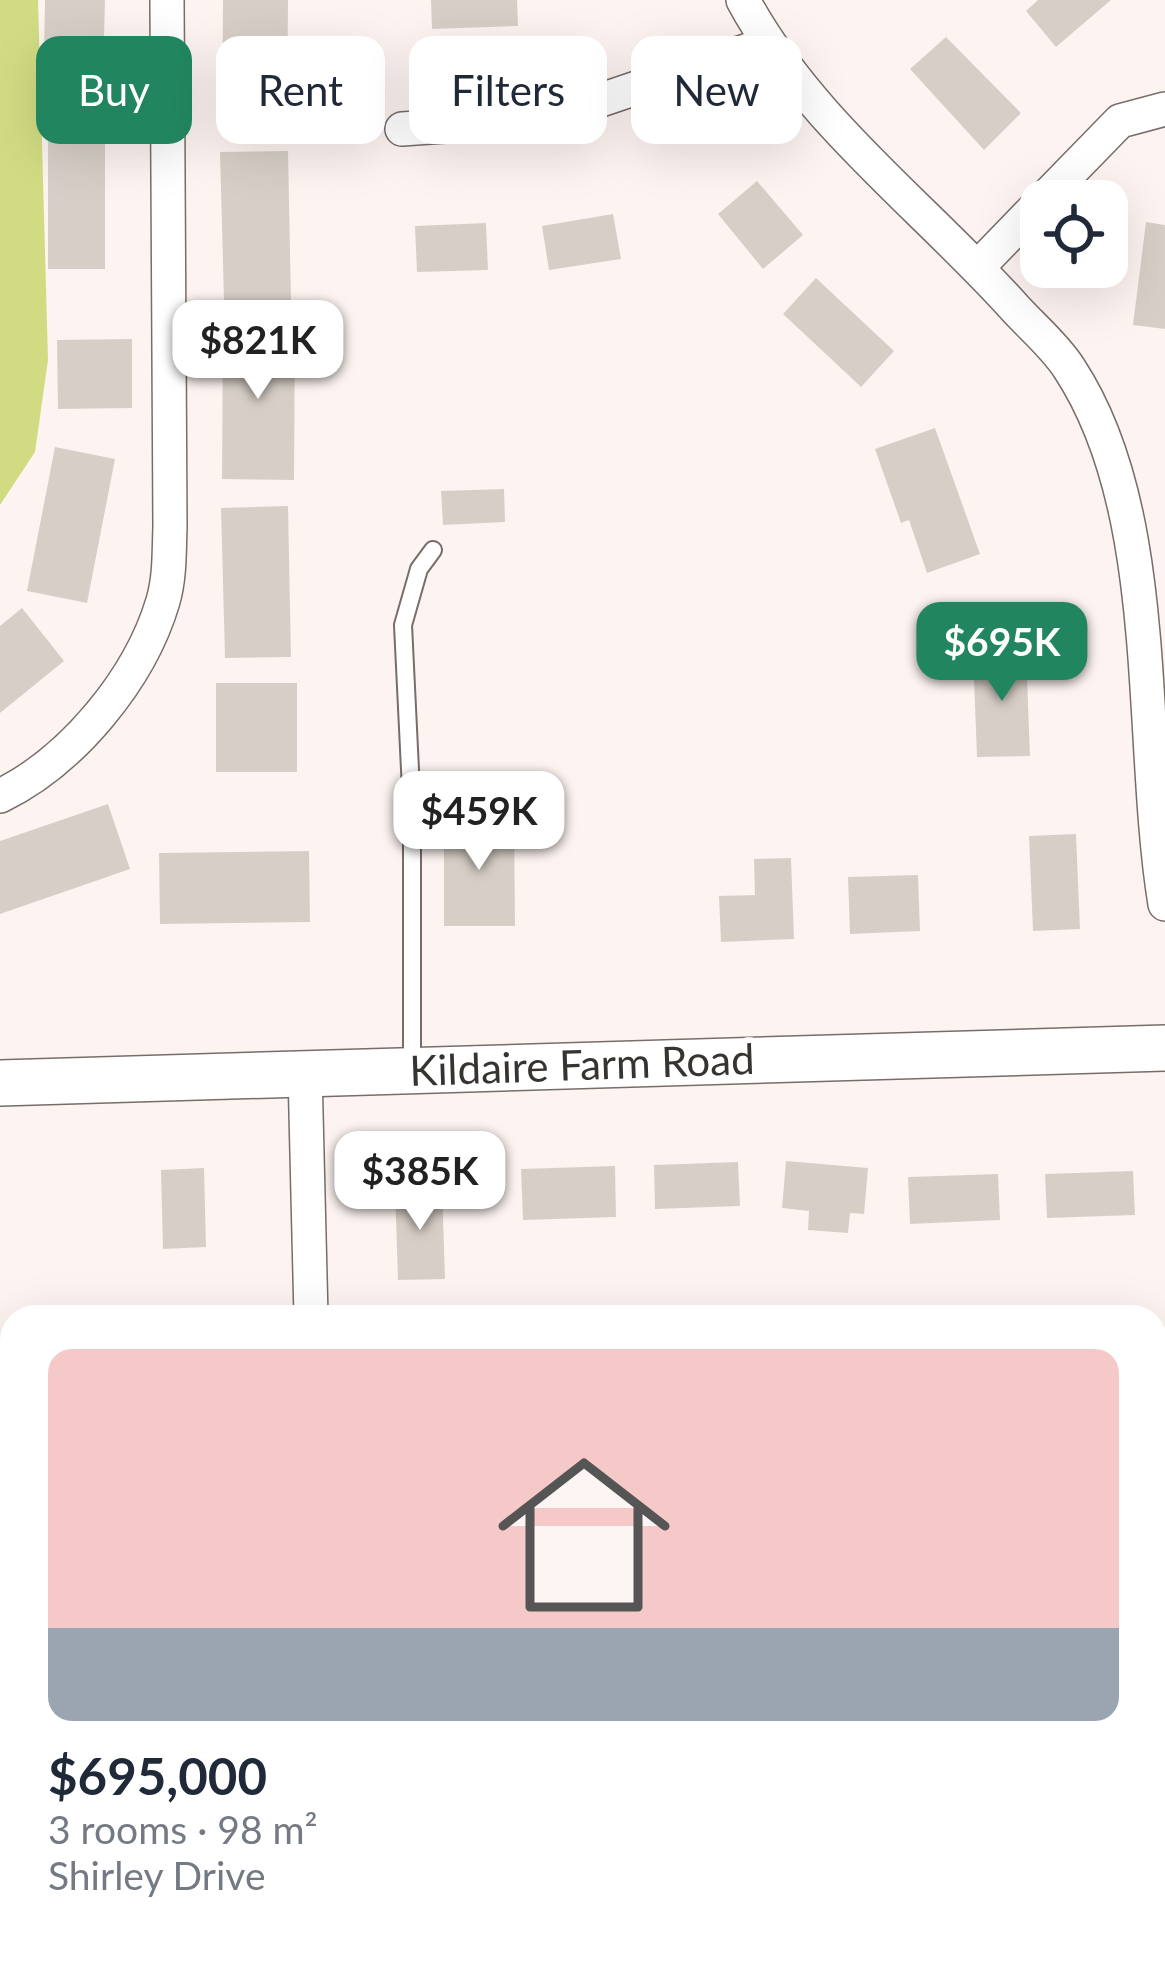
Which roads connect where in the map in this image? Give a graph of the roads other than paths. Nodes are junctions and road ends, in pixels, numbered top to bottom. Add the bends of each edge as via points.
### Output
1 (167, 0) edge
2 (743, 0) edge
3 (762, 36) edge
4 (802, 87) edge
5 (631, 90) edge
6 (1165, 109) edge
7 (402, 129) dead end
8 (1062, 180) edge
9 (1020, 223) edge
10 (978, 267) junction
11 (433, 550) dead end
12 (0, 796) edge
13 (1165, 904) edge
14 (1165, 1048) edge
15 (412, 1070) junction
16 (305, 1072) junction
17 (0, 1083) edge
18 (310, 1305) edge

1 - 12 street via 163,602 138,656 86,728 57,761
2 - 3 street
4 - 10 street
5 - 7 street via 545,119
6 - 8 street via 1120,121
9 - 10 street
10 - 13 street via 1069,369 1115,470 1137,579 1152,824
11 - 15 lane via 403,625
14 - 15 main road, Kildaire Farm Road
15 - 16 main road, Kildaire Farm Road
16 - 17 main road, Kildaire Farm Road
16 - 18 street

